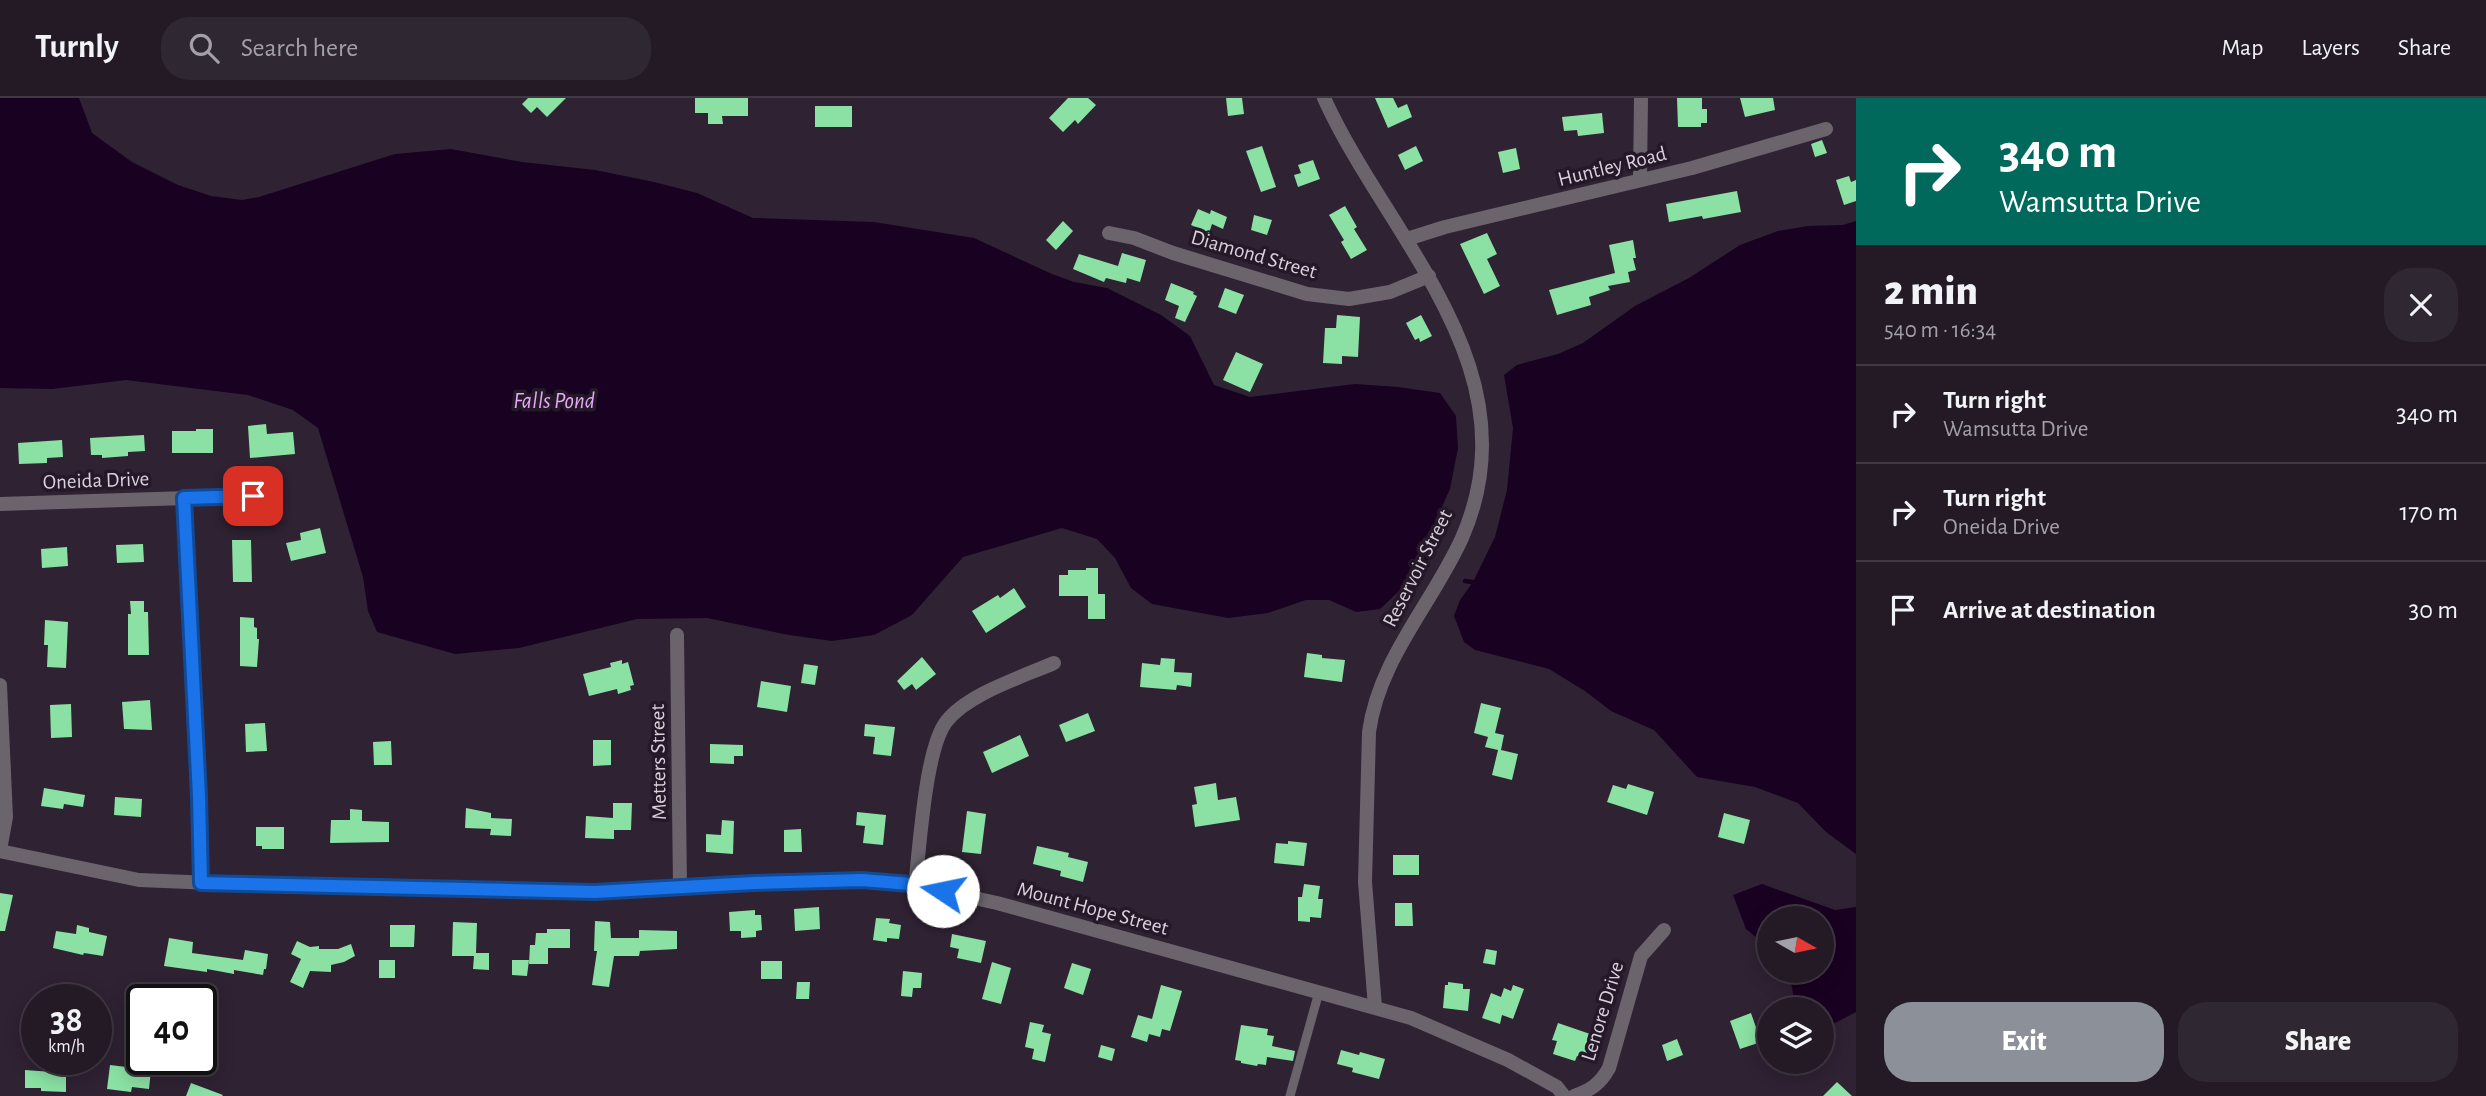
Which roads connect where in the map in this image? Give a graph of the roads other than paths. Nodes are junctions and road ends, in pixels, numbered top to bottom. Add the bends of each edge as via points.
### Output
1 (1324, 98) edge
2 (1641, 98) edge
3 (1826, 130) dead end
4 (1640, 179) junction
5 (1109, 233) dead end
6 (1407, 239) junction
7 (1429, 276) junction
8 (276, 495) dead end
9 (184, 498) junction
10 (0, 504) edge
11 (677, 635) dead end
12 (1054, 663) dead end
13 (0, 685) edge
14 (0, 850) edge
15 (201, 883) junction
16 (915, 885) junction
17 (680, 887) junction
18 (1664, 930) dead end
19 (1319, 992) junction
20 (1375, 1007) junction
21 (1290, 1096) edge
22 (1564, 1096) edge
23 (1574, 1096) edge

1 - 6 street, Reservoir Street
2 - 4 street
3 - 4 street, Huntley Road
4 - 6 street, Huntley Road
5 - 7 street, Diamond Street via 1307,294 1349,299 1390,292
6 - 7 street, Reservoir Street
7 - 20 street, Reservoir Street via 1459,336 1475,384 1483,422 1482,454 1476,494 1462,537 1382,681 1372,711 1365,882
8 - 9 street, Oneida Drive
9 - 10 street, Oneida Drive
9 - 15 street
11 - 17 street, Metters Street
12 - 16 street via 967,704 947,721 934,743
13 - 14 street via 6,817
14 - 15 street, Mount Hope Street via 139,880
15 - 17 street, Mount Hope Street via 595,892
16 - 17 street, Mount Hope Street via 862,880
16 - 19 street, Mount Hope Street via 997,903
18 - 23 street, Lenore Drive via 1641,956 1609,1068 1601,1082
19 - 20 street, Mount Hope Street
19 - 21 lane
20 - 22 street, Mount Hope Street via 1508,1060 1557,1087

